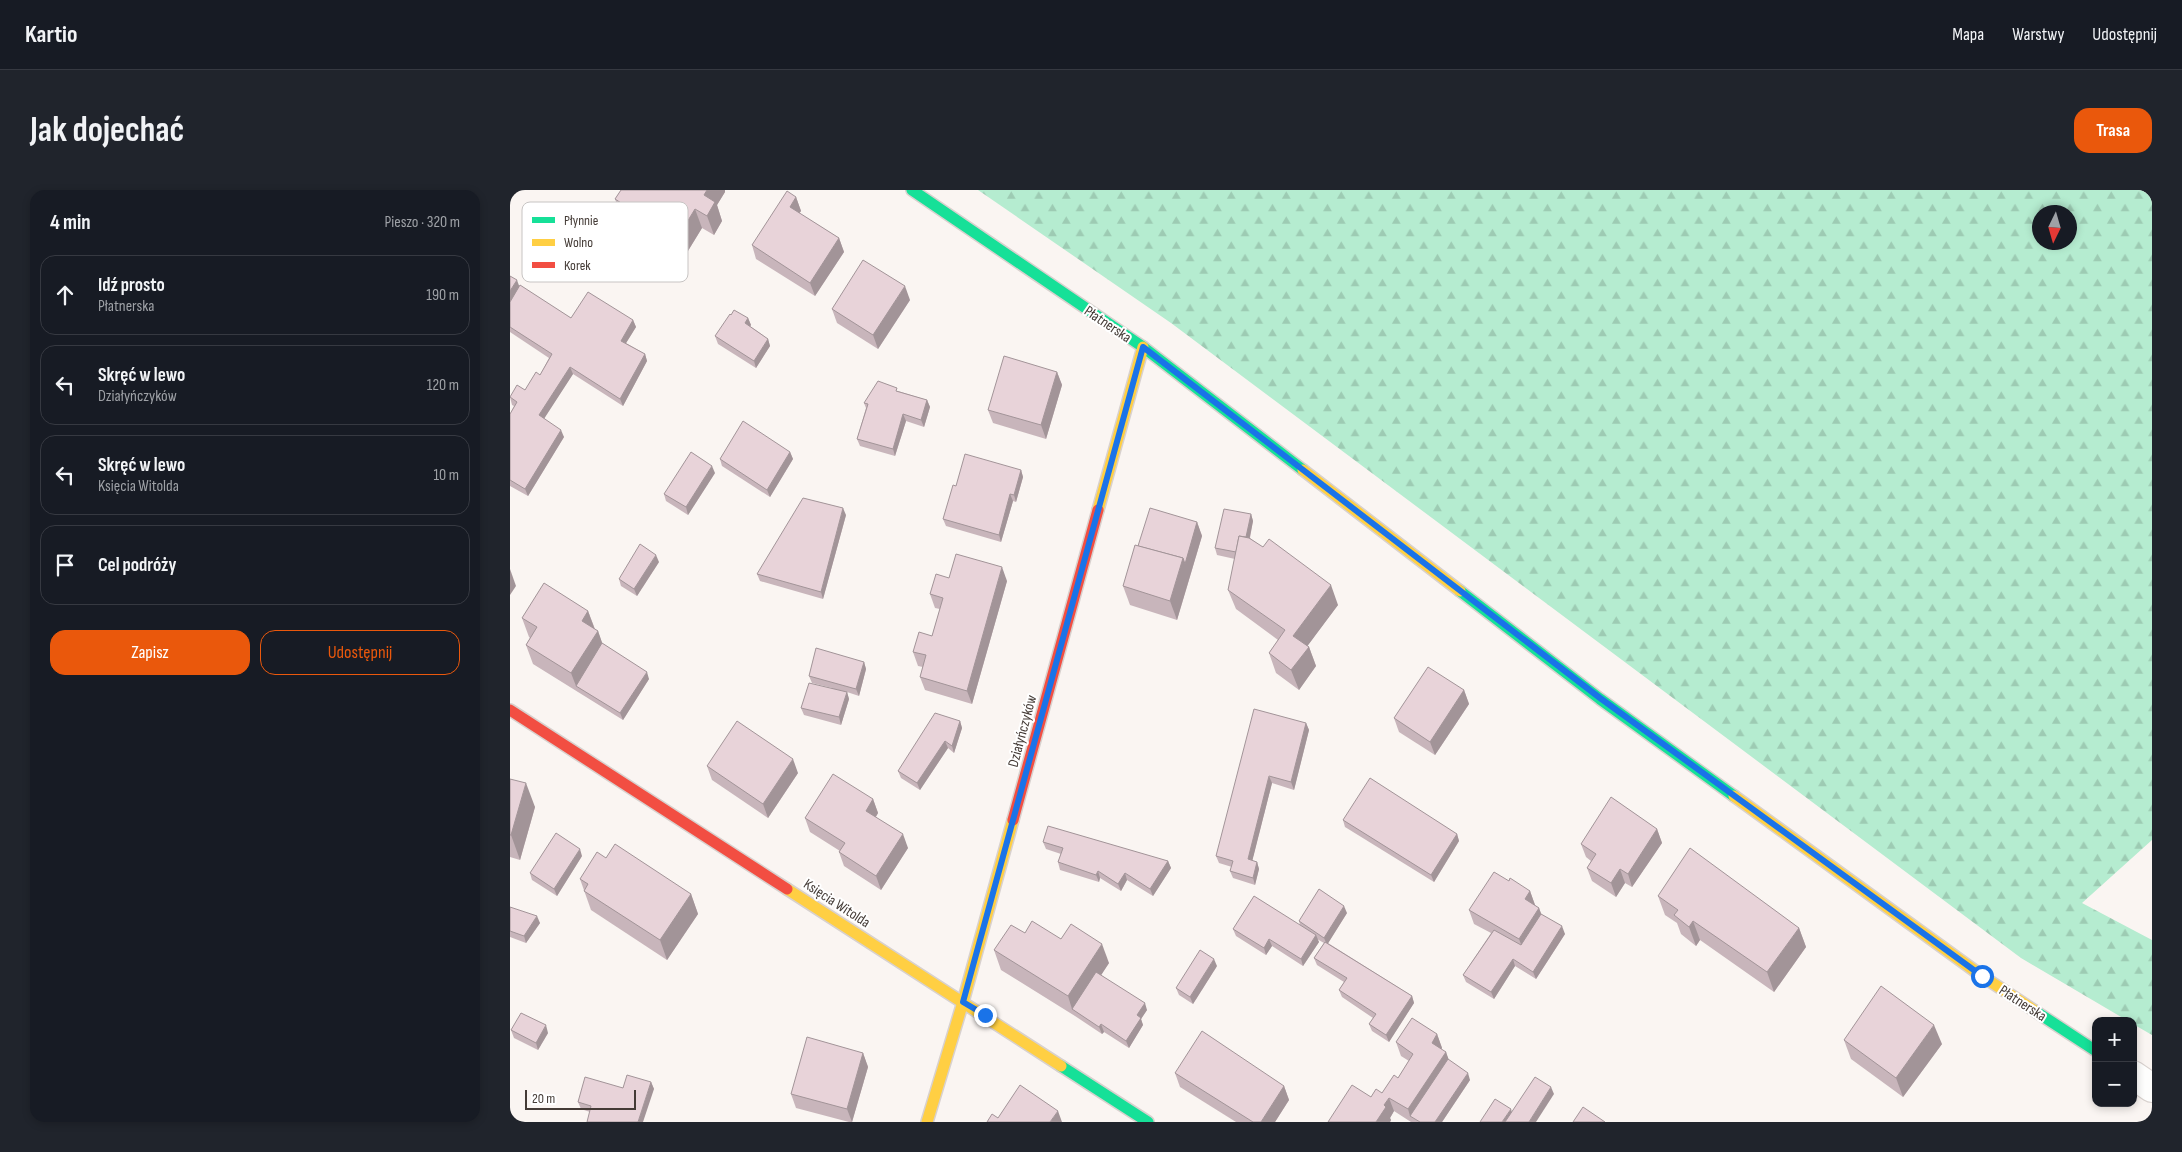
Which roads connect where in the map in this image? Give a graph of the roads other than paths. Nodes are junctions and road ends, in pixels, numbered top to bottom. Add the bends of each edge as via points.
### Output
1 (912, 190) edge
2 (1143, 347) junction
3 (510, 710) edge
4 (963, 1002) junction
5 (2092, 1048) edge
6 (2137, 1078) edge
7 (2152, 1088) edge
8 (927, 1122) edge
9 (1148, 1122) edge

1 - 2 street, Płatnerska
2 - 4 street, Działyńczyków
2 - 5 street, Płatnerska via 1600,698 1982,976
3 - 4 street, Księcia Witolda
4 - 8 street, Działyńczyków
4 - 9 street, Księcia Witolda
6 - 7 street

